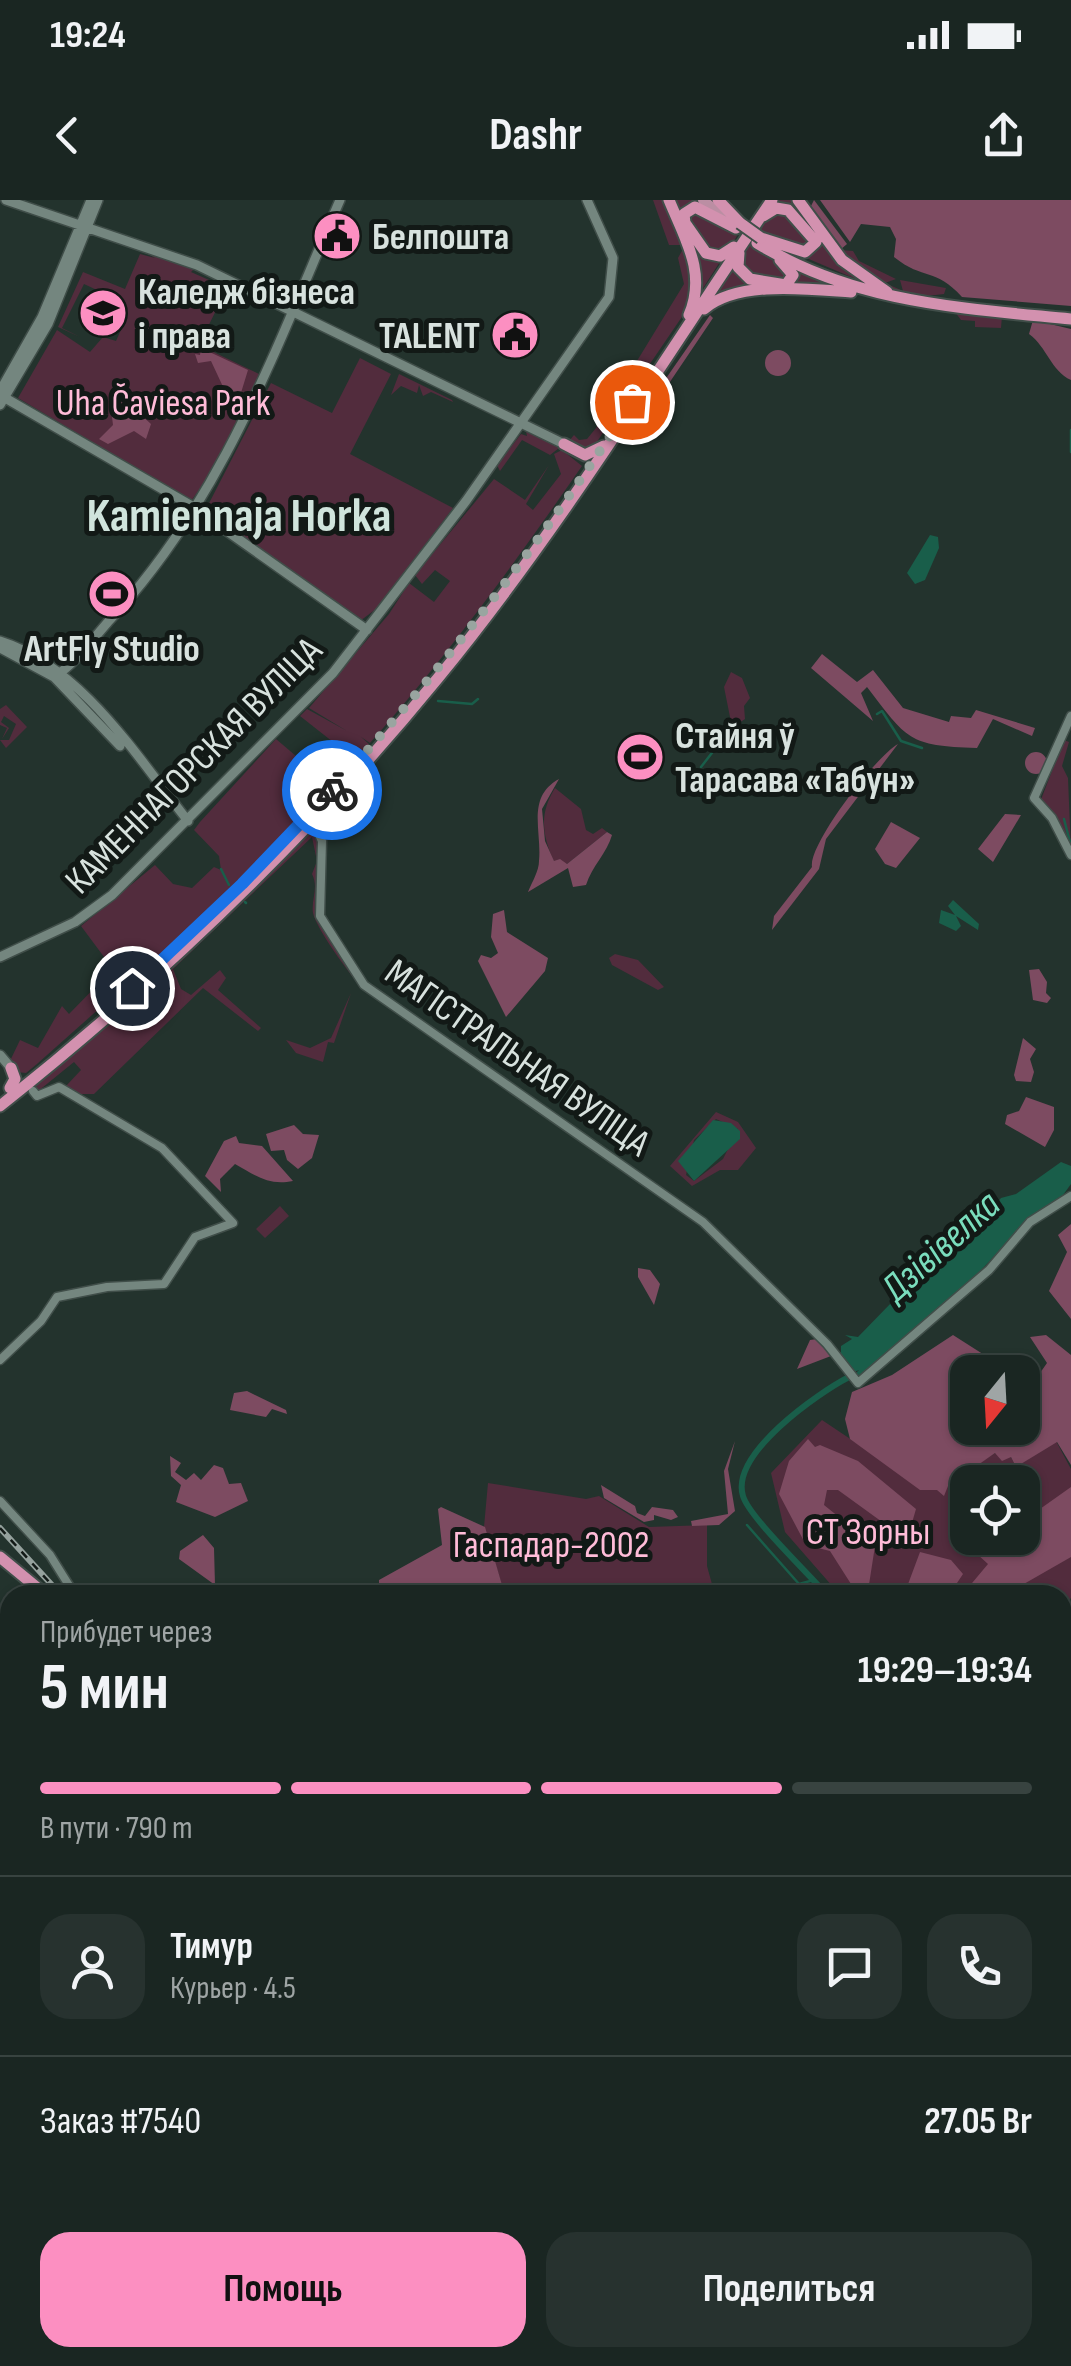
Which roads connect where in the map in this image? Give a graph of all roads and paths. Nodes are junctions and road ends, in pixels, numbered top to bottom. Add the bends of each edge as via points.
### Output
1 (6, 200) edge
2 (91, 200) edge
3 (98, 200) edge
4 (338, 200) edge
5 (588, 200) edge
6 (669, 200) edge
7 (703, 200) edge
8 (715, 200) edge
9 (766, 200) edge
10 (798, 200) edge
11 (758, 216) junction
12 (85, 225) junction
13 (737, 225) junction
14 (760, 242) junction
15 (737, 248) junction
16 (881, 293) junction
17 (291, 310) junction
18 (691, 316) junction
19 (1071, 319) edge
20 (654, 373) junction
21 (1, 397) edge
22 (523, 424) junction
23 (562, 446) junction
24 (604, 446) junction
25 (582, 482) junction
26 (196, 508) junction
27 (366, 630) junction
28 (471, 632) junction
29 (0, 644) edge
30 (57, 673) junction
31 (1071, 716) edge
32 (186, 824) junction
33 (312, 824) junction
34 (1071, 855) edge
35 (205, 925) junction
36 (0, 957) edge
37 (0, 1055) edge
38 (10, 1068) junction
39 (33, 1075) junction
40 (9, 1092) edge
41 (33, 1092) junction
42 (0, 1106) edge
43 (1071, 1196) edge
44 (0, 1360) edge
45 (0, 1501) edge
46 (0, 1560) edge
47 (31, 1585) edge
48 (70, 1585) edge

1 - 12 main road
2 - 12 main road
3 - 12 main road
4 - 17 main road
5 - 22 main road, КАМЕННАГОРСКАЯ ВУЛІЦА via 612,254 609,297
6 - 18 highway via 698,272
7 - 13 main road
8 - 13 highway
9 - 11 highway
10 - 16 highway via 842,260
11 - 14 highway via 788,210 816,245 805,252
11 - 15 highway
12 - 17 main road via 197,265
12 - 21 main road
13 - 14 highway, bridge
13 - 15 highway via 695,207 684,214 706,253 720,256
14 - 15 highway via 790,269 790,284 744,276
14 - 16 highway
15 - 18 highway
16 - 18 highway via 740,292
16 - 19 highway
16 - 19 highway
17 - 22 main road
17 - 26 main road
18 - 20 highway
20 - 24 highway
20 - 25 highway
21 - 26 main road
22 - 23 main road
22 - 27 main road, КАМЕННАГОРСКАЯ ВУЛІЦА via 434,550
23 - 24 highway via 585,455
23 - 25 highway via 581,462
24 - 25 highway
25 - 28 highway
25 - 28 highway via 585,502 570,505
26 - 27 main road
26 - 30 main road via 143,580
27 - 32 main road, КАМЕННАГОРСКАЯ ВУЛІЦА
28 - 33 highway
28 - 35 highway
29 - 30 main road
30 - 32 main road
31 - 34 street via 1034,798
32 - 36 main road, КАМЕННАГОРСКАЯ ВУЛІЦА via 88,914
33 - 35 highway
33 - 43 street, МАГІСТРАЛЬНАЯ ВУЛІЦА via 322,841 320,916 358,978 720,1236 858,1383 988,1270 1030,1222
35 - 39 highway
37 - 38 main road
38 - 39 highway
38 - 40 highway via 15,1080
39 - 40 highway
39 - 41 highway
40 - 41 highway
40 - 42 highway
41 - 44 street via 59,1087 149,1138 233,1224 195,1237 164,1284 57,1297
45 - 48 street
46 - 47 highway

